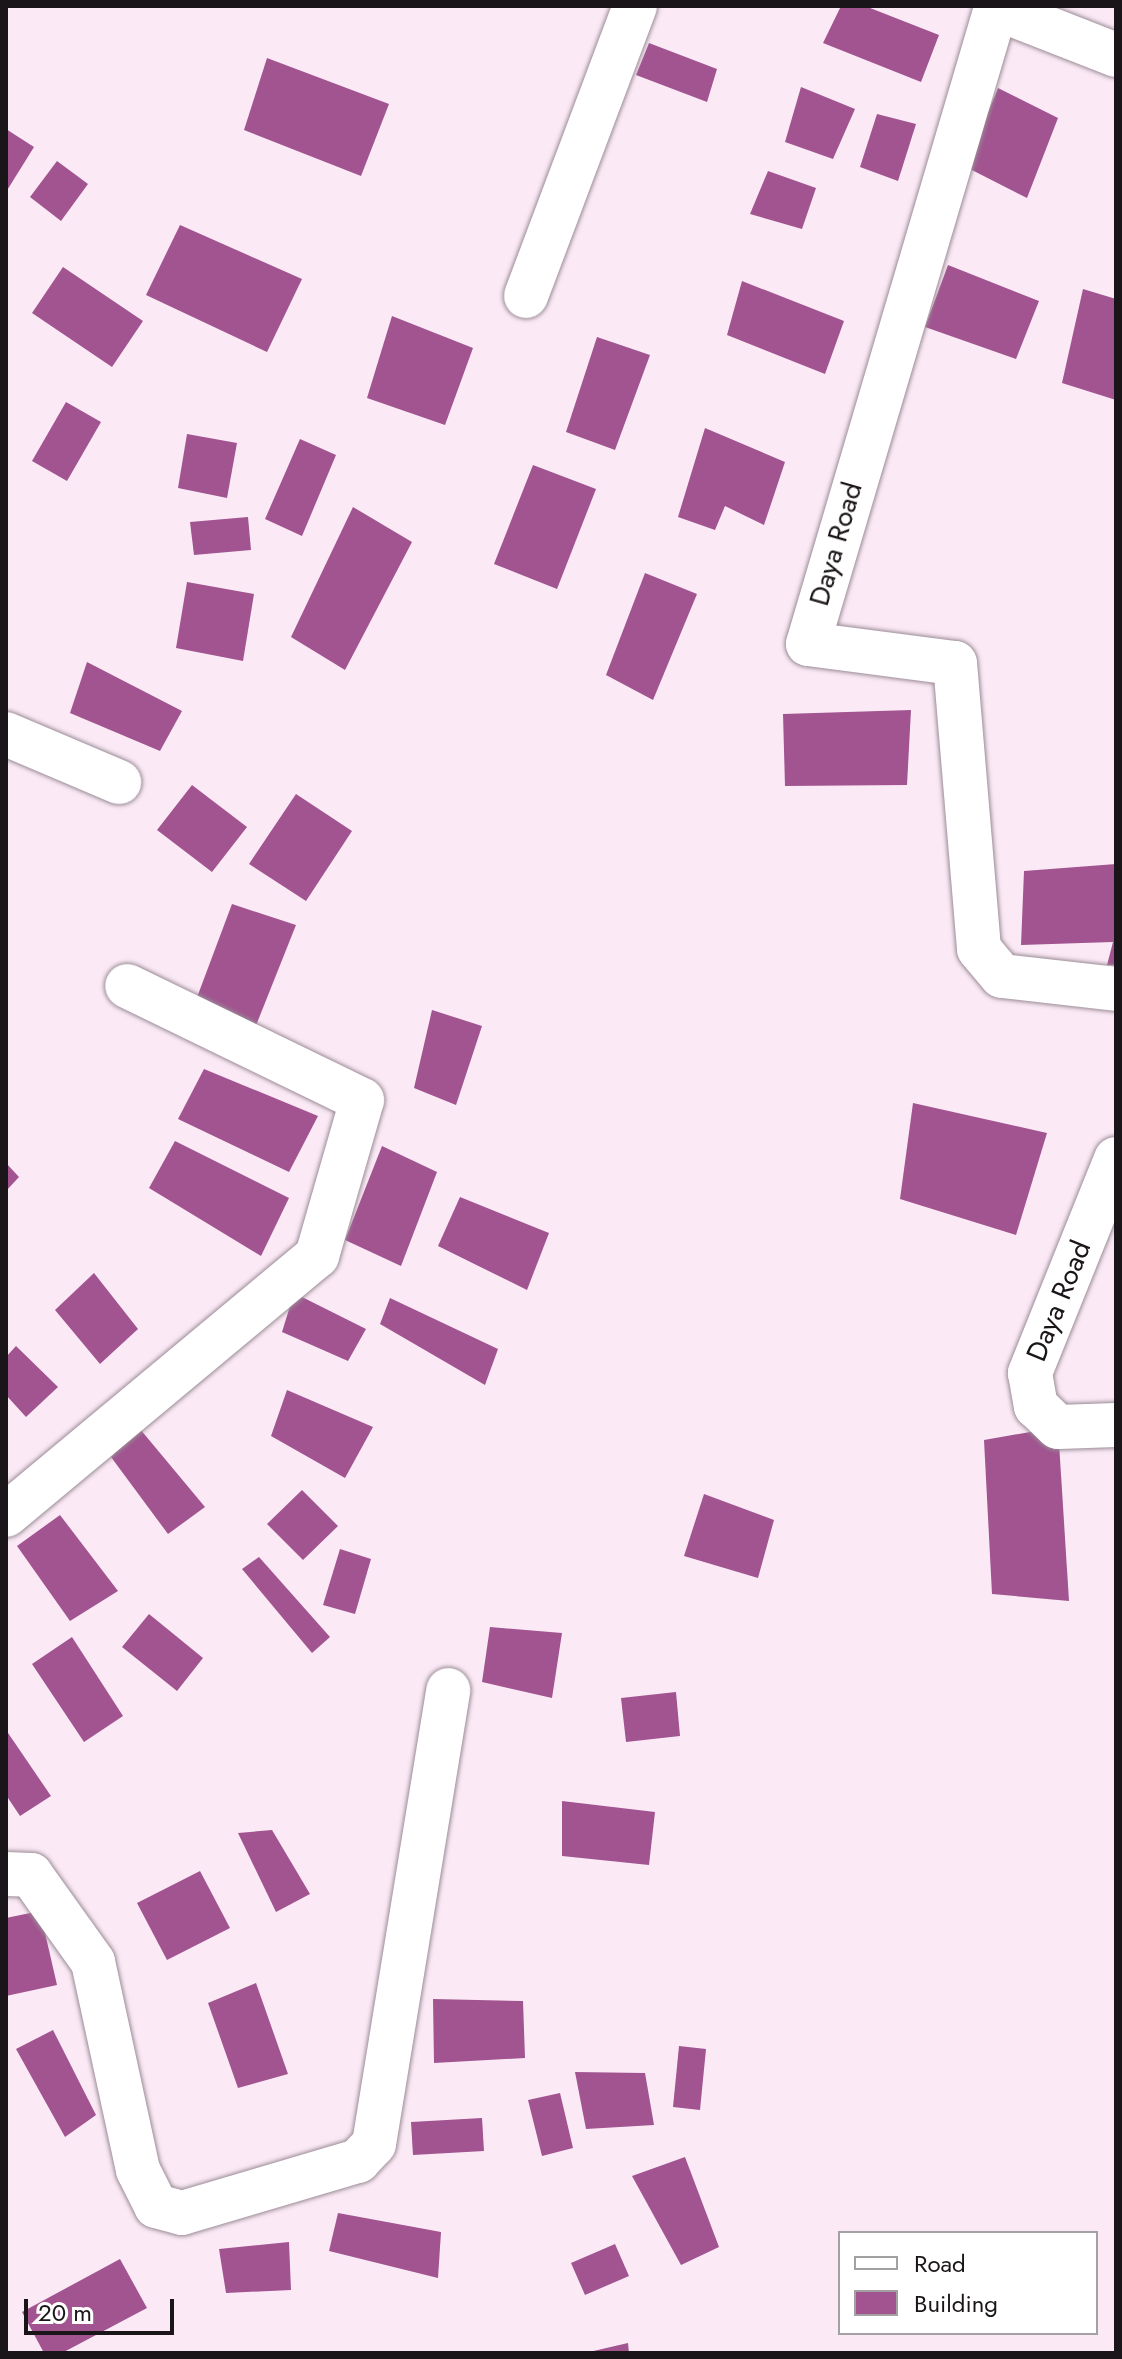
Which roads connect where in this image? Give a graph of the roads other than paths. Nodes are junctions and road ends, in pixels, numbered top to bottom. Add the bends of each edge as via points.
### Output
1 (635, 6) edge
2 (994, 7) edge
3 (1116, 55) edge
4 (526, 296) dead end
5 (6, 734) edge
6 (119, 782) dead end
7 (127, 986) dead end
8 (1116, 989) edge
9 (1116, 1159) edge
10 (1116, 1425) edge
11 (6, 1515) edge
12 (448, 1690) dead end
13 (6, 1874) edge

1 - 4 street
2 - 3 street, Daya Road
2 - 8 street, Daya Road via 808,644 955,663 979,949 1002,976
5 - 6 street
7 - 11 street via 362,1100 317,1256
9 - 10 street, Daya Road via 1030,1373 1036,1406 1058,1427
12 - 13 street via 374,2144 358,2161 182,2213 156,2206 138,2170 93,1962 31,1875

